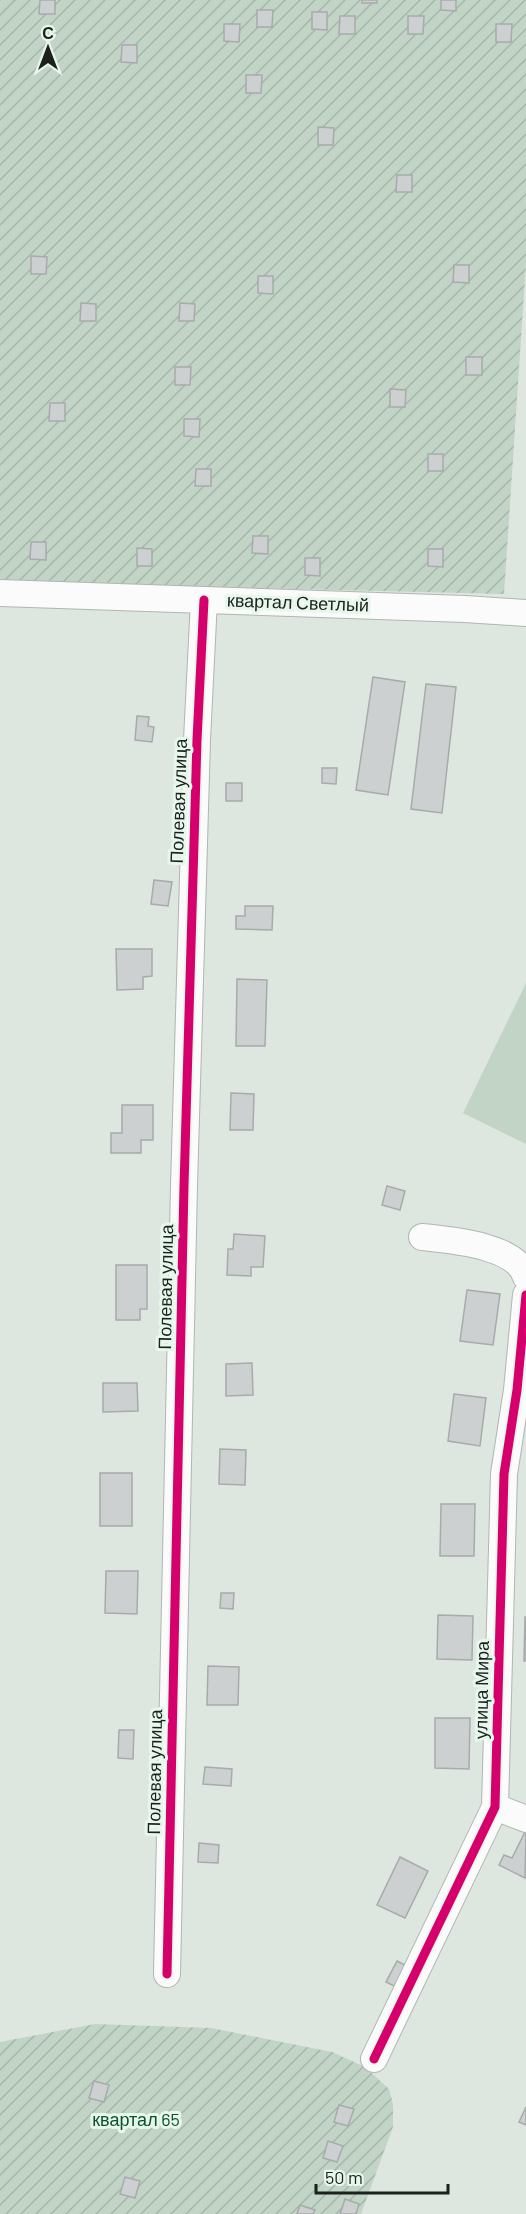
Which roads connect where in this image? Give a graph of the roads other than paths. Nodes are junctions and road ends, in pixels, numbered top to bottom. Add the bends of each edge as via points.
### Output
1 (0, 593) edge
2 (204, 600) junction
3 (525, 613) edge
4 (422, 1237) dead end
5 (526, 1277) edge
6 (526, 1296) edge
7 (495, 1807) junction
8 (526, 1819) edge
9 (167, 1974) dead end
10 (374, 2059) dead end

1 - 2 street, квартал Светлый
2 - 3 street, квартал Светлый
2 - 9 street, Полевая улица via 186,1139
4 - 5 street via 477,1244 524,1269
6 - 7 street, улица Мира via 504,1473
7 - 8 street
7 - 10 street, улица Мира

